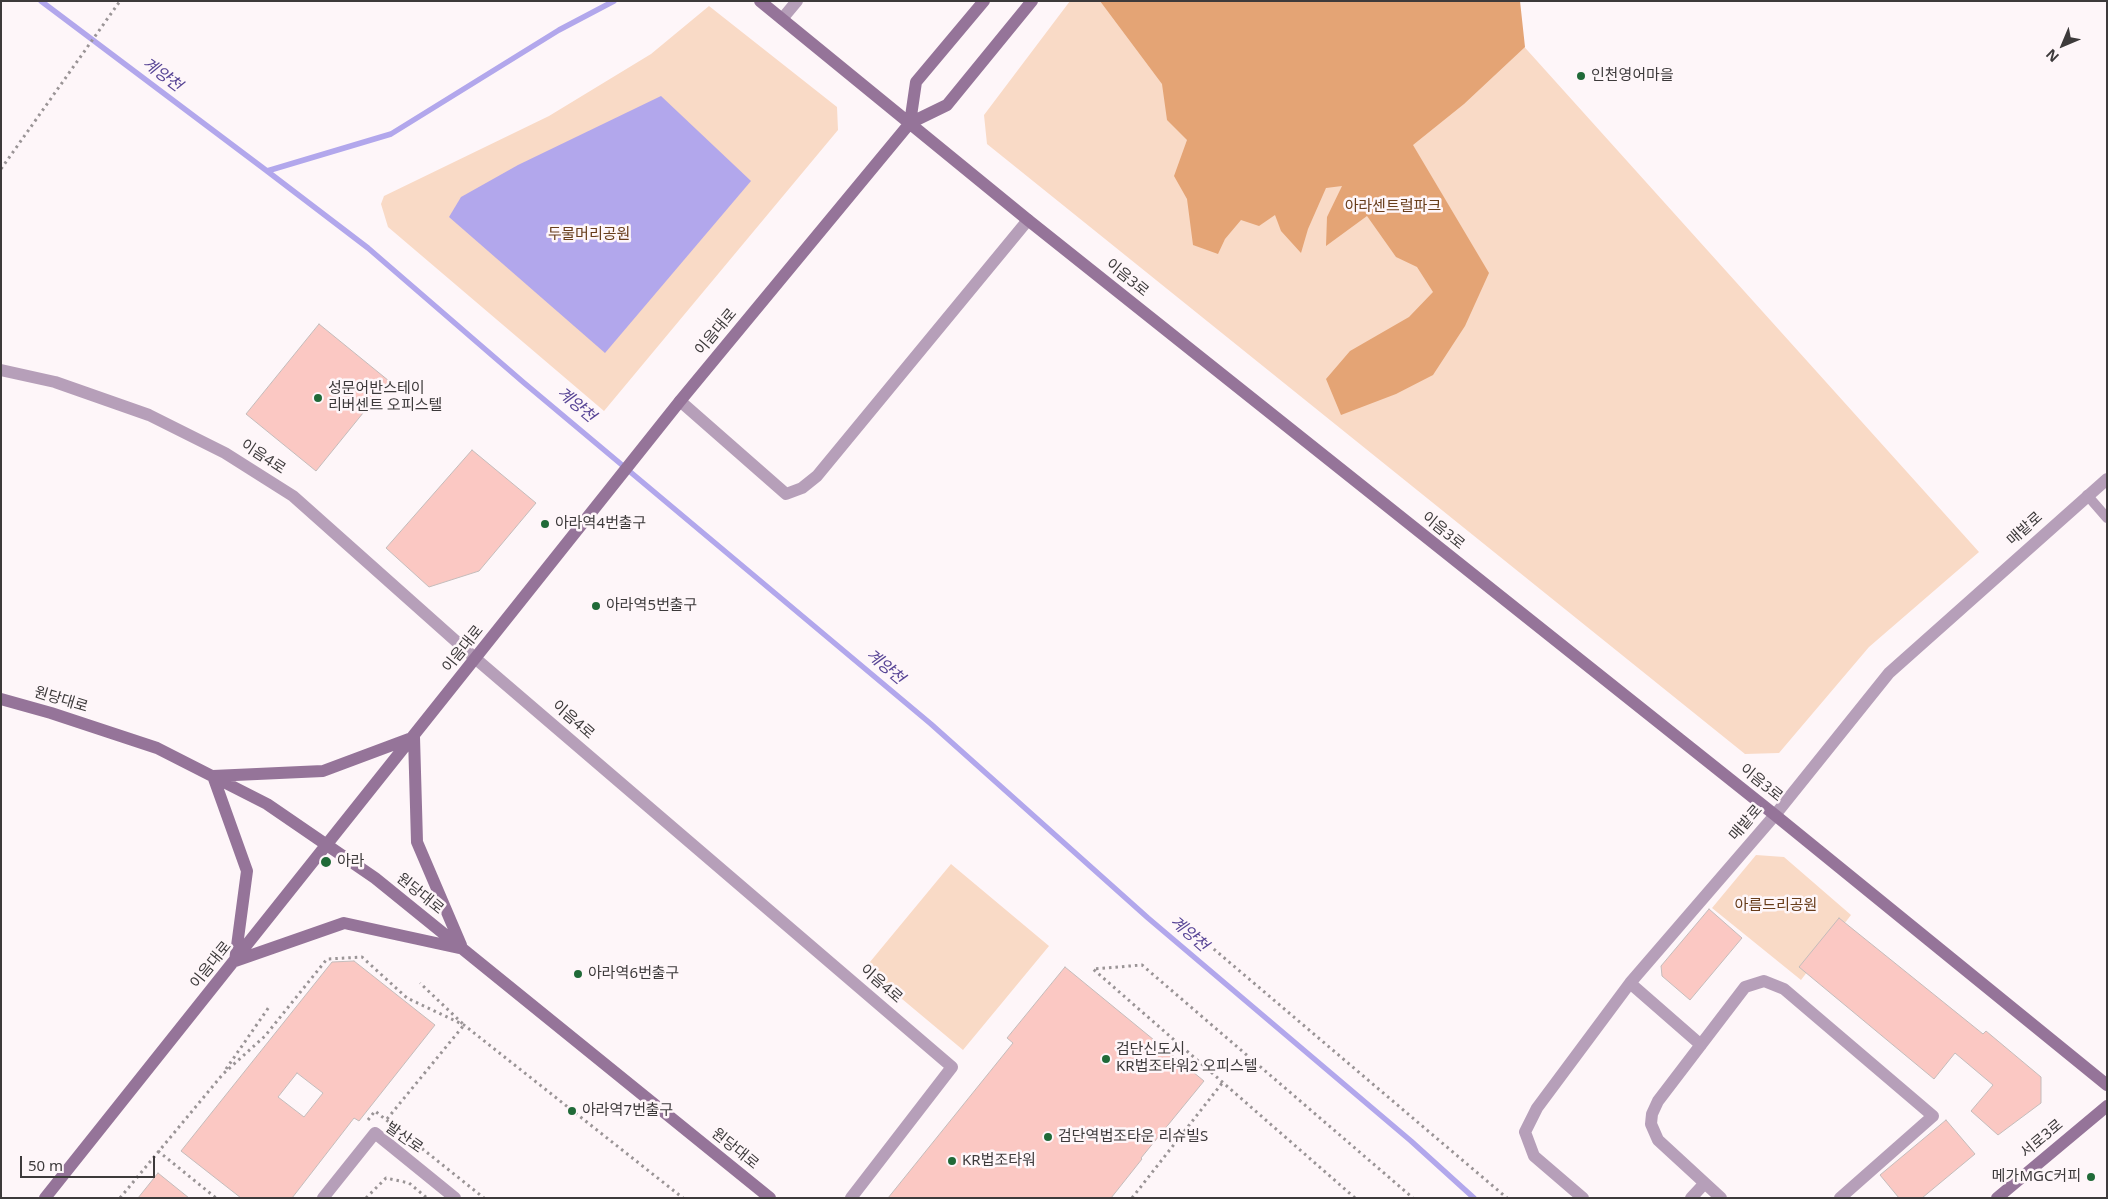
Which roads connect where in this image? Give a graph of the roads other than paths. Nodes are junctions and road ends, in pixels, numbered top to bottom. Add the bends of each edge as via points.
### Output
1 (760, 1) edge
2 (797, 1) edge
3 (984, 1) edge
4 (1032, 1) edge
5 (782, 19) junction
6 (910, 123) junction
7 (1028, 220) junction
8 (1, 370) edge
9 (680, 400) junction
10 (2107, 479) edge
11 (2088, 495) junction
12 (2107, 518) edge
13 (476, 659) junction
14 (1, 699) edge
15 (414, 737) junction
16 (213, 776) junction
17 (1774, 814) junction
18 (328, 846) junction
19 (462, 948) junction
20 (235, 961) junction
21 (1630, 983) junction
22 (1701, 1045) junction
23 (2107, 1086) edge
24 (2107, 1106) edge
25 (1704, 1184) junction
26 (45, 1198) edge
27 (323, 1198) edge
28 (456, 1198) edge
29 (770, 1198) edge
30 (851, 1198) edge
31 (1583, 1198) edge
32 (1691, 1198) edge
33 (1721, 1198) edge
34 (1840, 1198) edge
35 (1998, 1198) edge

1 - 5 main road, 이음3로
2 - 5 street
3 - 6 main road via 916,82
4 - 6 main road, 이음대로 via 947,105
5 - 6 main road, 이음3로
6 - 7 main road, 이음3로
6 - 9 main road, 이음대로
7 - 9 street via 816,476 802,488 786,494
7 - 17 main road, 이음3로
8 - 13 street, 이음4로 via 55,382 149,415 225,453 293,496
9 - 13 main road, 이음대로
10 - 11 street, 매밭로
11 - 12 lane
11 - 17 street, 매밭로 via 1889,673
13 - 15 main road, 이음대로
13 - 30 street, 이음4로 via 952,1067
14 - 16 main road, 원당대로 via 157,748
15 - 16 main road via 323,771
15 - 18 main road, 이음대로
15 - 19 main road via 418,842
16 - 18 main road, 원당대로 via 267,804
16 - 20 main road via 247,871
17 - 21 street, 매밭로
17 - 23 main road, 이음3로
18 - 19 main road, 원당대로 via 375,878
18 - 20 main road, 이음대로
19 - 20 main road via 344,923
19 - 29 main road, 원당대로
20 - 26 main road, 이음대로
21 - 22 street
21 - 31 street, 매밭로 via 1537,1108 1525,1132 1534,1156
22 - 25 street via 1658,1101 1651,1124 1658,1140
22 - 34 street via 1746,987 1764,981 1784,989 1933,1116
24 - 35 main road, 서로3로
25 - 32 street
25 - 33 street
27 - 28 street, 발산로 via 375,1133

